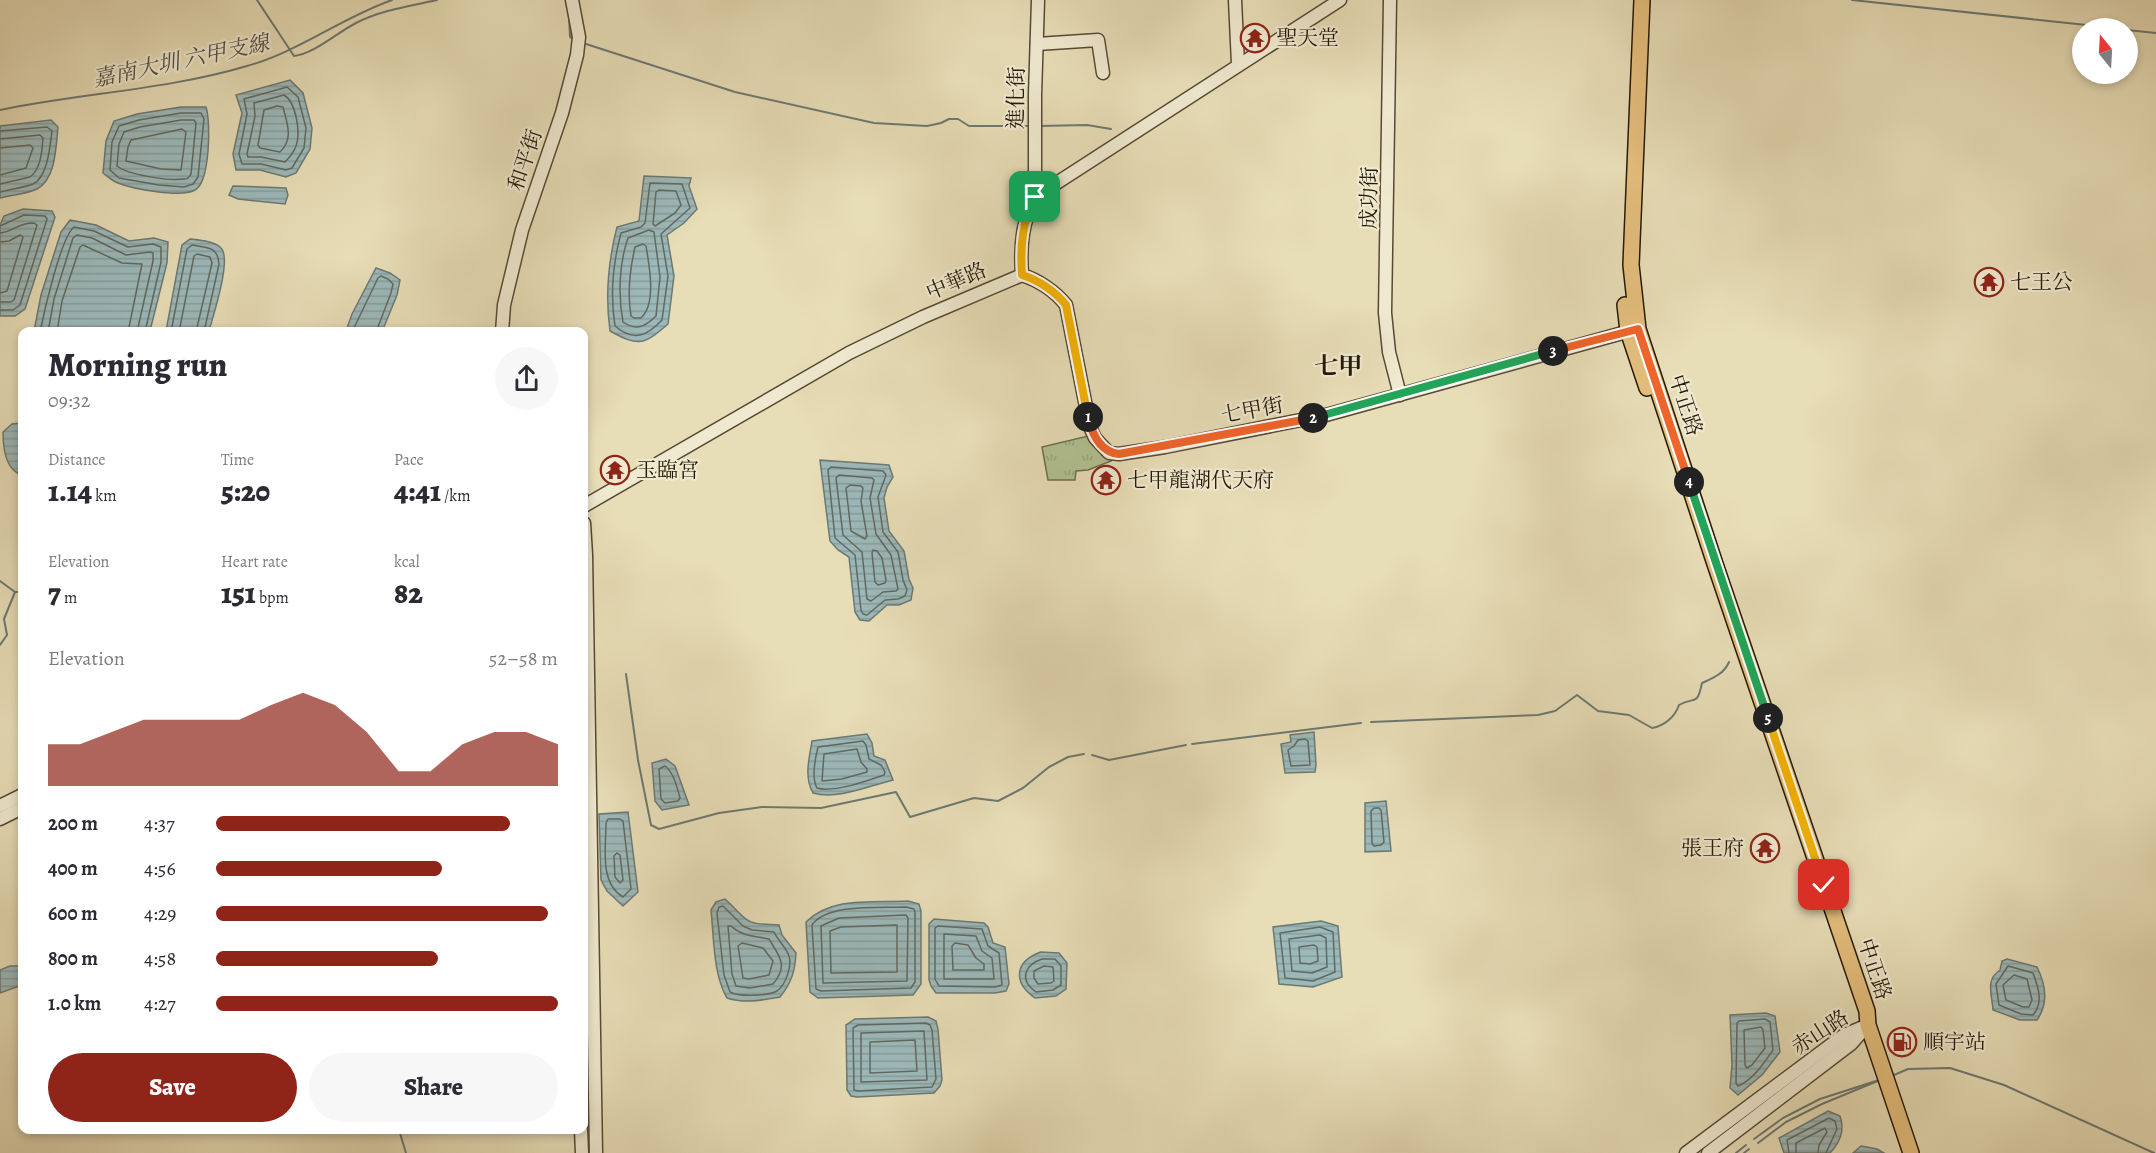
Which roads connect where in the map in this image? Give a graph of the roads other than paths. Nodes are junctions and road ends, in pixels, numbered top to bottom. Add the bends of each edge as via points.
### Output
1 (572, 0) edge
2 (1038, 0) edge
3 (1235, 0) edge
4 (1340, 0) edge
5 (1390, 0) edge
6 (1634, 0) edge
7 (1642, 0) edge
8 (1037, 44) junction
9 (1238, 64) junction
10 (1103, 73) dead end
11 (1035, 197) junction
12 (1022, 275) junction
13 (502, 327) edge
14 (1633, 330) junction
15 (1400, 395) junction
16 (588, 504) edge
17 (588, 675) edge
18 (18, 797) edge
19 (0, 806) edge
20 (18, 810) edge
21 (0, 819) edge
22 (1868, 1025) junction
23 (581, 1134) edge
24 (582, 1153) edge
25 (596, 1153) edge
26 (1686, 1153) edge
27 (1708, 1153) edge
28 (1911, 1153) edge

1 - 13 street, 和平街 via 578,55 522,230
2 - 8 street, 進化街
3 - 9 street
4 - 9 street
5 - 15 street, 成功街 via 1385,313 1389,352
6 - 14 main road, 中正路 via 1622,266
7 - 14 main road, 中正路 via 1631,265
8 - 10 street via 1098,40
8 - 11 street, 進化街
9 - 11 street
11 - 12 street via 1024,225
12 - 15 street, 七甲街 via 1066,305 1090,427 1110,453 1165,447 1298,422
12 - 16 street, 中華路 via 849,353
14 - 15 street, 七甲街
14 - 22 main road, 中正路 via 1867,1011
17 - 25 street
18 - 19 street
20 - 21 street
22 - 26 street, 赤山路 via 1844,1035
22 - 27 street, 赤山路 via 1851,1044
22 - 28 main road, 中正路
23 - 24 street

